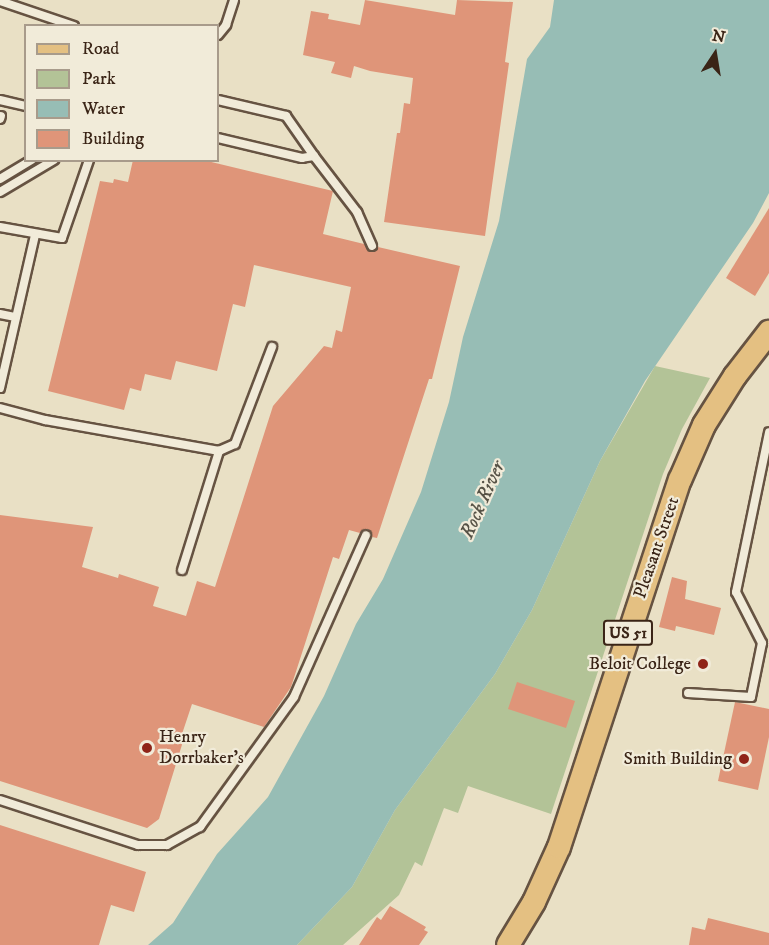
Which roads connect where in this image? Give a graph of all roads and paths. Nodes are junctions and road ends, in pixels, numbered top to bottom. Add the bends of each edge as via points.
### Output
1 (234, 0) edge
2 (0, 1) edge
3 (68, 24) edge
4 (219, 34) edge
5 (0, 100) edge
6 (219, 100) edge
7 (24, 106) edge
8 (219, 138) edge
9 (314, 156) junction
10 (29, 162) edge
11 (50, 162) edge
12 (88, 162) edge
13 (12, 172) junction
14 (0, 179) edge
15 (17, 181) junction
16 (0, 192) edge
17 (0, 227) edge
18 (35, 235) junction
19 (372, 246) dead end
20 (0, 314) edge
21 (16, 317) junction
22 (769, 332) edge
23 (272, 347) dead end
24 (0, 388) edge
25 (0, 408) edge
26 (769, 432) edge
27 (219, 451) junction
28 (366, 535) dead end
29 (182, 570) dead end
30 (688, 693) dead end
31 (0, 800) edge
32 (508, 945) edge

1 - 4 lane
2 - 3 lane
5 - 7 lane
6 - 9 lane via 286,116
8 - 9 lane via 302,158
9 - 19 lane via 357,212
10 - 13 lane
11 - 15 lane
12 - 18 lane via 62,238
13 - 14 lane
13 - 15 lane
15 - 16 lane
17 - 18 lane
18 - 21 lane
20 - 21 lane
21 - 24 lane
22 - 32 main road, Pleasant Street / US 51 via 704,425 680,480 559,847 534,902
23 - 27 lane via 236,444
25 - 27 lane via 45,420
26 - 30 lane via 736,592 762,643 751,697
27 - 29 lane
28 - 31 lane via 294,697 200,827 167,845 138,845

